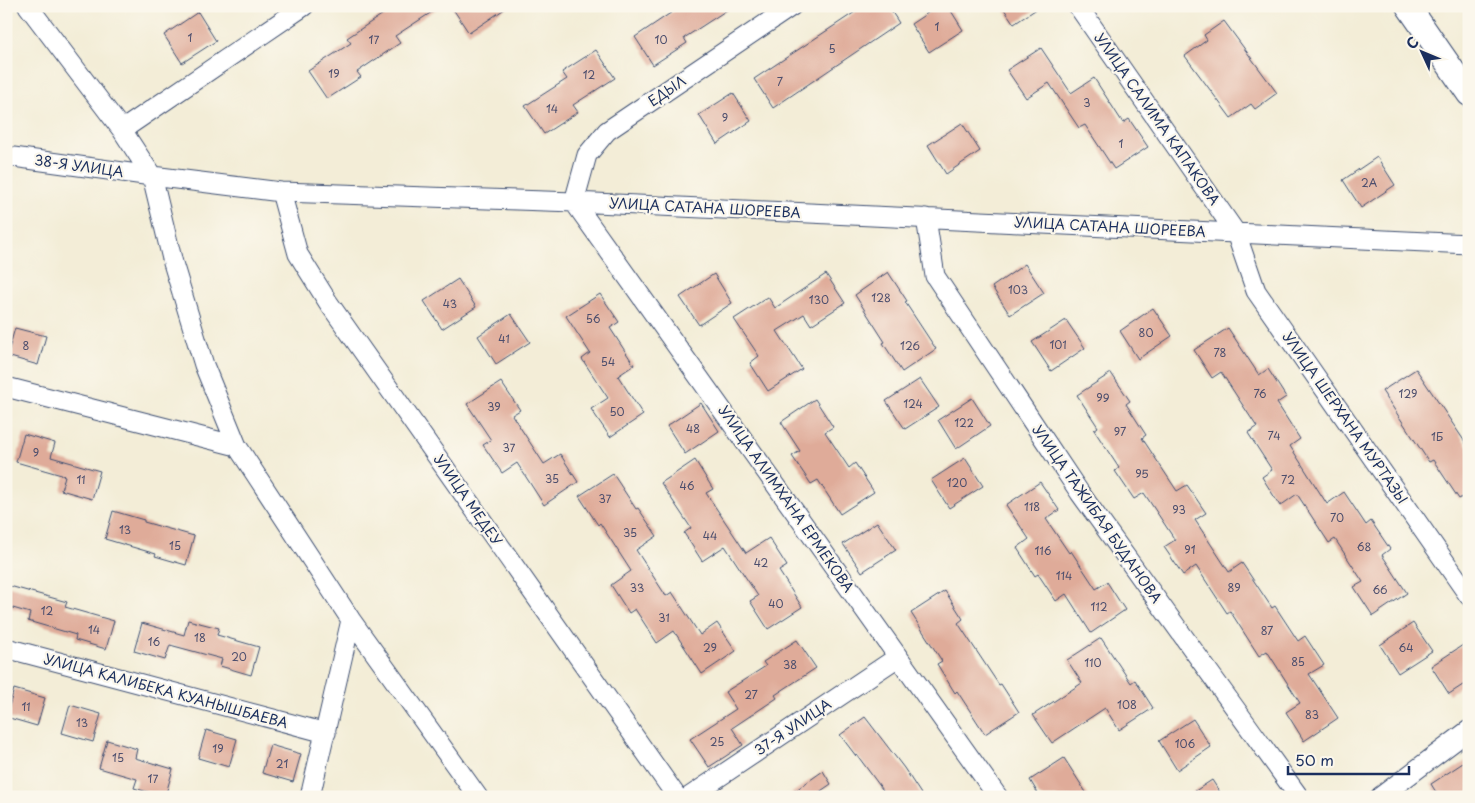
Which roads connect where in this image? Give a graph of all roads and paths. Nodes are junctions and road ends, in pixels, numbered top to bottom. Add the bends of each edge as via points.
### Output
1 (28, 6) edge
2 (304, 6) edge
3 (792, 6) edge
4 (1078, 6) edge
5 (1408, 6) edge
6 (1469, 94) edge
7 (122, 130) junction
8 (6, 156) edge
9 (152, 176) junction
10 (281, 192) junction
11 (574, 202) junction
12 (926, 218) junction
13 (1236, 233) junction
14 (1469, 244) edge
15 (6, 387) edge
16 (237, 446) junction
17 (1469, 596) edge
18 (351, 620) junction
19 (6, 648) edge
20 (898, 657) junction
21 (1469, 730) edge
22 (326, 733) junction
23 (310, 797) edge
24 (478, 797) edge
25 (678, 797) edge
26 (688, 797) edge
27 (998, 797) edge
28 (1299, 797) edge
29 (1380, 797) edge

1 - 7 street
2 - 7 street
3 - 11 street, ЕДЫЛ via 607,131 587,155
4 - 13 street, УЛИЦА САЛИМА КАПАКОВА
5 - 6 street
7 - 9 street
8 - 9 street, 38-Я УЛИЦА
9 - 10 street, УЛИЦА САТАНА ШОРЕЕВА
9 - 16 street via 173,264 204,365
10 - 11 street, УЛИЦА САТАНА ШОРЕЕВА
10 - 25 street, УЛИЦА МЕДЕУ via 298,254 328,302
11 - 12 street, УЛИЦА САТАНА ШОРЕЕВА
11 - 20 street, УЛИЦА АЛИМХАНА ЕРМЕКОВА
12 - 13 street, УЛИЦА САТАНА ШОРЕЕВА
12 - 28 street, УЛИЦА ТАЖИБАЯ БУДАНОВА via 935,276 1080,493
13 - 14 street, УЛИЦА САТАНА ШОРЕЕВА
13 - 17 street, УЛИЦА ШЕРХАНА МУРТАЗЫ via 1256,291
15 - 16 street
16 - 18 street
18 - 22 street
18 - 24 street
19 - 22 street, УЛИЦА КАЛИБЕКА КУАНЫШБАЕВА
20 - 26 street, 37-Я УЛИЦА
20 - 27 street, УЛИЦА АЛИМХАНА ЕРМЕКОВА
21 - 29 street
22 - 23 street

